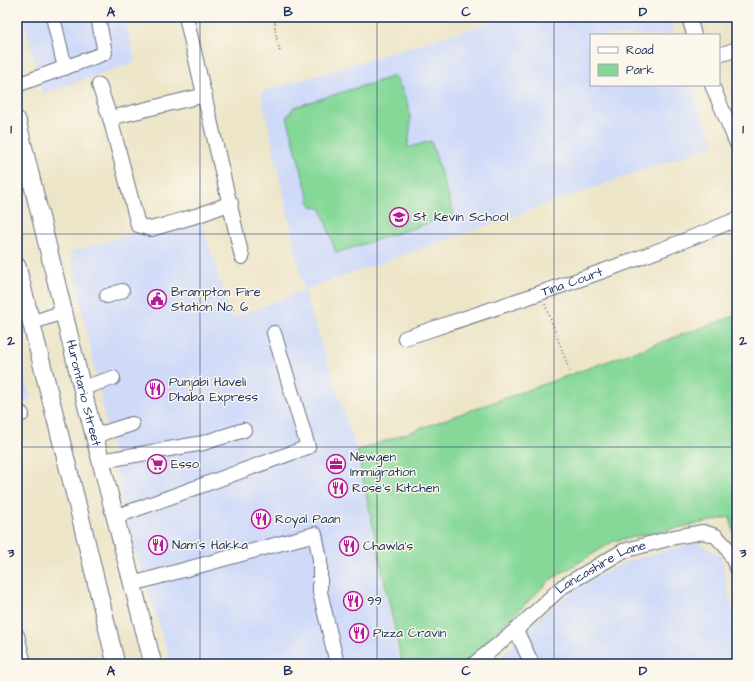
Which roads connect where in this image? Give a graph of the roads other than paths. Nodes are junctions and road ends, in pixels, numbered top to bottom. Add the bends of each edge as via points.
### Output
1 (53, 17) edge
2 (98, 17) edge
3 (186, 17) edge
4 (689, 17) edge
5 (694, 34) edge
6 (737, 49) edge
7 (720, 55) edge
8 (65, 68) junction
9 (17, 85) edge
10 (99, 86) dead end
11 (712, 86) edge
12 (205, 95) junction
13 (110, 118) junction
14 (17, 120) edge
15 (737, 144) edge
16 (231, 203) junction
17 (737, 220) edge
18 (242, 257) dead end
19 (17, 266) edge
20 (122, 291) dead end
21 (107, 296) dead end
22 (63, 312) junction
23 (32, 323) junction
24 (274, 333) dead end
25 (405, 338) dead end
26 (113, 378) dead end
27 (82, 388) junction
28 (132, 424) dead end
29 (244, 430) dead end
30 (94, 436) junction
31 (101, 461) junction
32 (115, 519) junction
33 (737, 568) edge
34 (132, 584) junction
35 (516, 630) junction
36 (17, 635) edge
37 (24, 664) edge
38 (116, 664) edge
39 (153, 664) edge
40 (336, 664) edge
41 (474, 664) edge
42 (532, 664) edge

1 - 8 street
2 - 8 street via 105,53
3 - 12 street
4 - 5 street
6 - 7 street
8 - 9 street
10 - 13 street
11 - 15 street
12 - 13 street
12 - 16 street
13 - 16 street via 138,225 152,229
14 - 22 main road, Hurontario Street
16 - 18 street
17 - 25 street, Tina Court via 541,293
19 - 23 main road
20 - 21 street
22 - 23 street
22 - 27 main road, Hurontario Street
23 - 38 main road
24 - 32 street via 308,448
26 - 27 street
27 - 30 main road, Hurontario Street
28 - 30 street
29 - 31 street via 203,443
30 - 31 main road, Hurontario Street
31 - 32 main road, Hurontario Street
32 - 34 main road, Hurontario Street
33 - 35 street, Lancashire Lane via 728,549 716,536 703,532 623,551 562,587
34 - 39 main road, Hurontario Street
34 - 40 street via 315,534 320,559 320,592
35 - 41 street, Lancashire Lane
35 - 42 street
36 - 37 street

